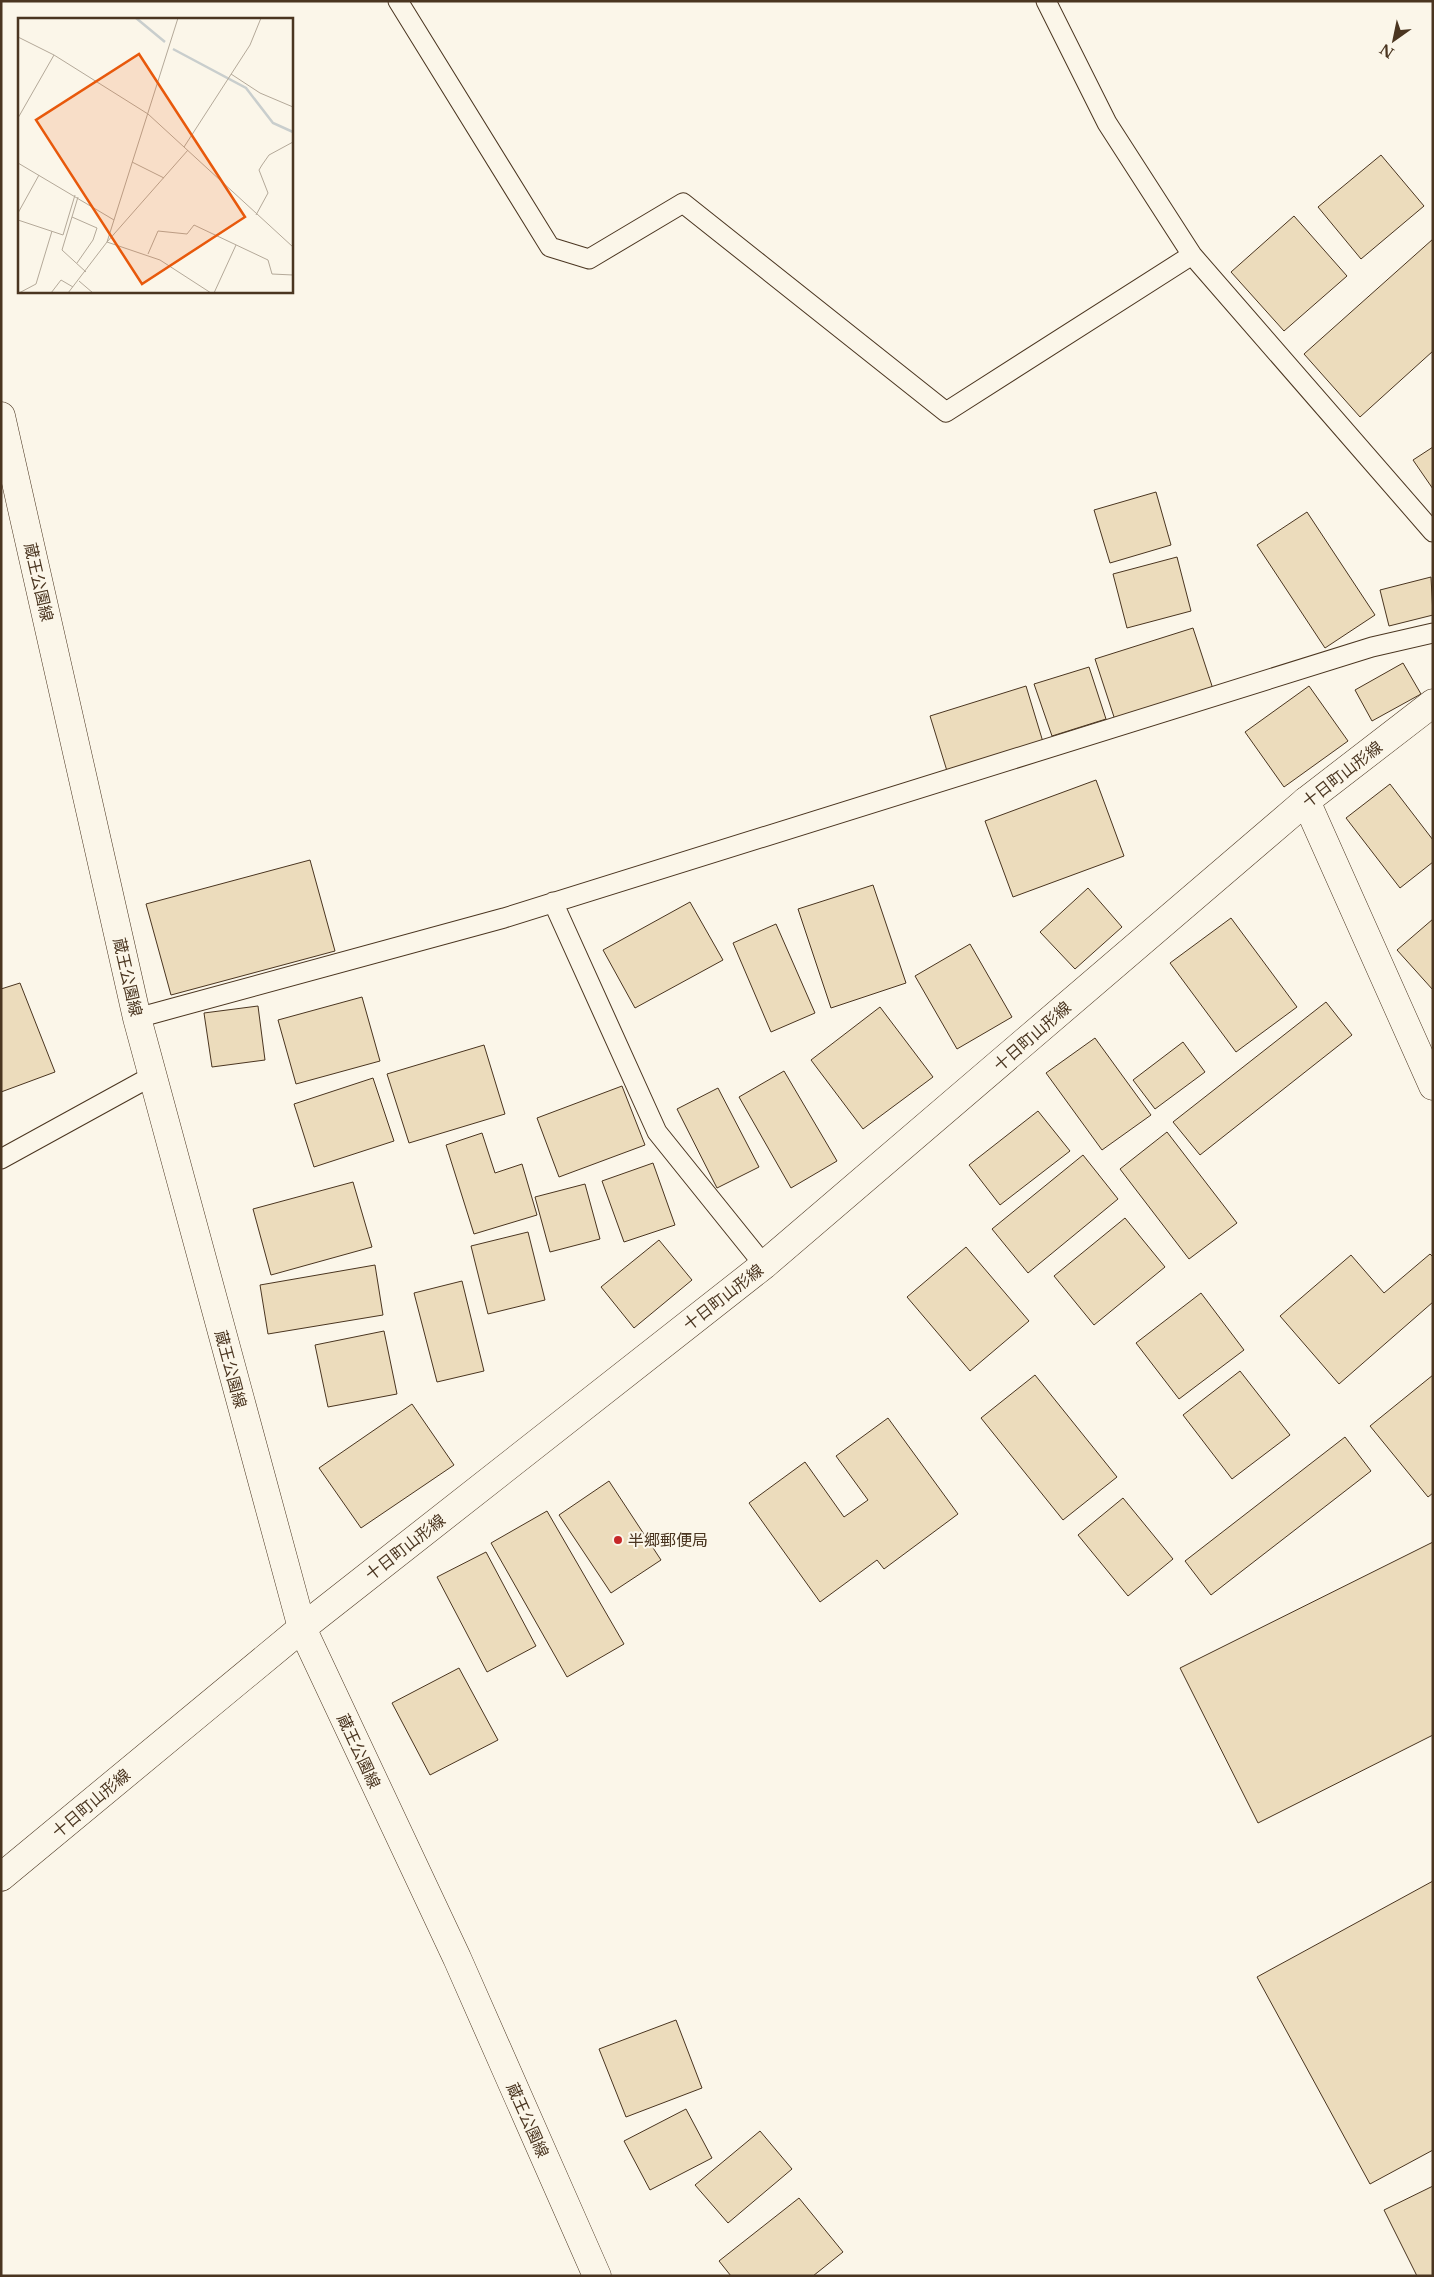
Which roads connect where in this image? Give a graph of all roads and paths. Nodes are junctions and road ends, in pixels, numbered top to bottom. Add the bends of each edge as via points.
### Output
1 (398, 1) edge
2 (1046, 1) edge
3 (1192, 255) junction
4 (1, 416) edge
5 (1433, 532) edge
6 (1433, 634) edge
7 (1433, 703) edge
8 (1306, 801) junction
9 (554, 902) junction
10 (137, 1018) junction
11 (152, 1076) junction
12 (1433, 1086) edge
13 (1, 1159) edge
14 (764, 1265) junction
15 (302, 1628) junction
16 (1, 1877) edge
17 (597, 2276) edge

1 - 3 lane via 550,247 589,259 683,203 946,412
2 - 3 lane via 1107,123
3 - 5 lane
4 - 10 main road, 蔵王公園線
6 - 9 lane via 1372,647
7 - 8 main road, 十日町山形線
8 - 12 main road
8 - 14 main road, 十日町山形線
9 - 10 lane
9 - 14 lane via 657,1132
10 - 11 main road, 蔵王公園線
11 - 13 lane
11 - 15 main road, 蔵王公園線
14 - 15 main road, 十日町山形線
15 - 16 main road, 十日町山形線
15 - 17 main road, 蔵王公園線 via 456,1958

